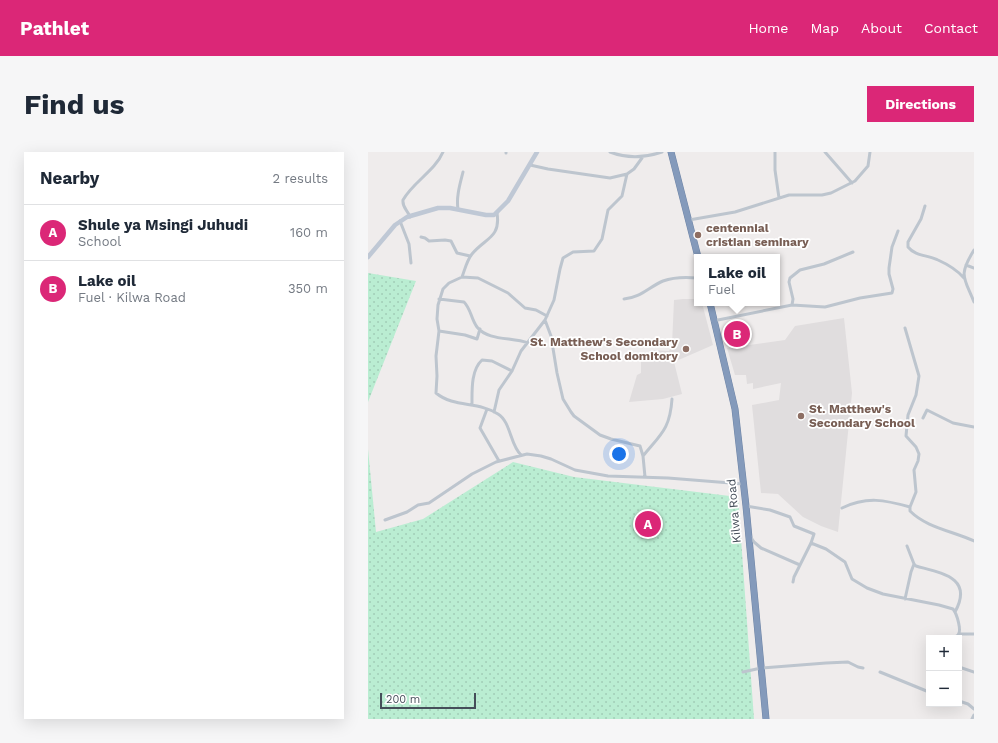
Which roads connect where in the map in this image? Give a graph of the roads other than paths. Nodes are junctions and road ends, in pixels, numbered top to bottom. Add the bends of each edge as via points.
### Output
1 (443, 152) edge
2 (537, 152) edge
3 (610, 152) edge
4 (662, 152) edge
5 (672, 152) edge
6 (775, 152) edge
7 (825, 152) edge
8 (870, 152) edge
9 (642, 158) junction
10 (530, 165) junction
11 (463, 172) dead end
12 (627, 174) junction
13 (852, 183) junction
14 (779, 198) junction
15 (925, 206) dead end
16 (458, 209) junction
17 (497, 213) junction
18 (410, 217) junction
19 (689, 220) junction
20 (400, 221) junction
21 (898, 231) dead end
22 (421, 237) dead end
23 (974, 250) edge
24 (853, 252) dead end
25 (697, 254) edge
26 (470, 256) junction
27 (368, 257) edge
28 (411, 263) dead end
29 (966, 265) junction
30 (974, 268) edge
31 (462, 277) junction
32 (694, 278) edge
33 (964, 278) junction
34 (439, 299) junction
35 (624, 300) dead end
36 (974, 302) edge
37 (792, 305) junction
38 (710, 306) edge
39 (546, 316) junction
40 (545, 320) junction
41 (713, 321) junction
42 (905, 328) dead end
43 (480, 329) junction
44 (439, 331) junction
45 (528, 342) junction
46 (512, 371) junction
47 (672, 399) dead end
48 (472, 404) junction
49 (487, 409) junction
50 (494, 412) junction
51 (923, 418) dead end
52 (974, 427) edge
53 (521, 454) junction
54 (643, 456) junction
55 (499, 461) junction
56 (645, 477) junction
57 (743, 484) junction
58 (746, 506) junction
59 (910, 507) junction
60 (842, 508) dead end
61 (385, 520) dead end
62 (747, 531) junction
63 (974, 541) edge
64 (811, 543) junction
65 (908, 546) dead end
66 (914, 564) junction
67 (800, 565) junction
68 (793, 582) dead end
69 (905, 599) junction
70 (955, 612) junction
71 (959, 634) joint
72 (974, 634) edge
73 (761, 668) junction
74 (863, 668) dead end
75 (962, 668) edge
76 (743, 672) dead end
77 (880, 672) dead end
78 (974, 672) edge
79 (926, 691) edge
80 (962, 702) edge
81 (974, 709) edge
82 (974, 715) edge
83 (766, 719) edge
84 (972, 719) edge

1 - 18 street via 403,200 403,206
2 - 10 main road
3 - 9 street
4 - 9 street
5 - 19 highway
6 - 14 street
7 - 13 street
8 - 13 street via 866,169
9 - 12 street
10 - 12 street via 606,178
10 - 17 main road via 508,201
11 - 16 street via 458,192
12 - 39 street via 622,196 607,211 602,239 597,247 594,251 573,252 564,258 556,295
13 - 14 street via 822,195 789,195
14 - 19 street via 735,212
15 - 33 street via 908,247 938,260
16 - 17 main road via 486,215
16 - 18 main road via 438,208
17 - 26 street via 498,221 493,235
18 - 20 main road
19 - 25 highway
20 - 27 main road
20 - 28 street via 409,244
21 - 37 street via 892,247 889,268 893,292 822,307
22 - 26 street via 429,241 451,241 457,253
23 - 29 street
24 - 37 street via 824,264 800,270 793,275 789,282
26 - 31 street
29 - 30 street
29 - 33 street
31 - 34 street via 449,282
31 - 39 street via 473,277 487,282 508,293 525,308 536,310
32 - 35 street via 664,281 635,298
33 - 36 street
34 - 43 street via 464,302 474,323
34 - 44 street
37 - 41 street
38 - 41 highway, Kilwa Road
39 - 40 street
40 - 45 street
40 - 54 street via 551,336 563,399 574,416 600,435 640,446
41 - 57 highway, Kilwa Road via 735,409
42 - 59 street via 920,376 908,414 906,436 919,454 914,470 916,492
43 - 44 street via 477,339
43 - 45 street via 499,338
44 - 48 street via 436,394 454,402
45 - 46 street
46 - 48 street via 489,360 482,360 475,371
46 - 50 street via 499,390
47 - 54 street via 666,427
48 - 49 street
49 - 50 street
49 - 55 street via 479,426
50 - 53 street via 501,417 510,431 515,447
51 - 52 street via 927,410 953,423
53 - 55 street
53 - 56 street via 541,456 571,469 590,473
54 - 56 street
55 - 61 street via 472,474 429,503 418,505
56 - 57 street
57 - 58 highway, Kilwa Road
58 - 62 highway, Kilwa Road
58 - 64 street via 790,517 794,526 813,533
59 - 60 street via 876,500 856,502
59 - 63 street via 911,512 930,525
62 - 67 street via 758,546
62 - 73 highway, Kilwa Road
64 - 67 street
64 - 69 street via 826,549 844,562 851,577 860,584 874,591
65 - 66 street
66 - 69 street
66 - 70 street via 946,574 957,582 961,597
67 - 68 street
69 - 70 street via 948,607
70 - 71 street
71 - 72 street
73 - 74 street via 844,662
73 - 76 street
73 - 83 highway, Kilwa Road
75 - 78 street
77 - 79 street
80 - 81 street
82 - 84 street

